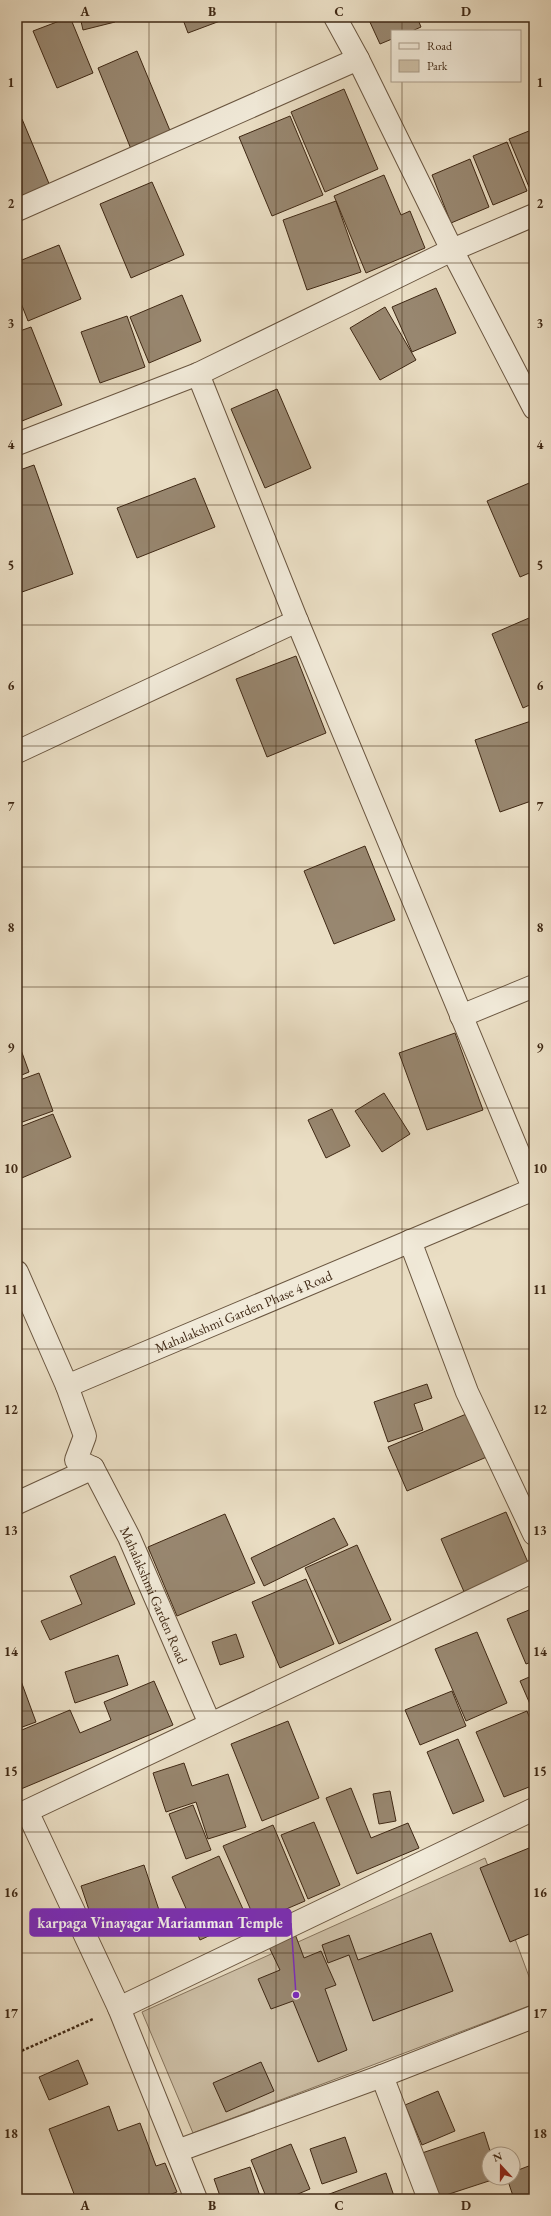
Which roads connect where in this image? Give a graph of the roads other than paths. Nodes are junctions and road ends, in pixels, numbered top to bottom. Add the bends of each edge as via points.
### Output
1 (335, 17) edge
2 (358, 59) junction
3 (17, 210) edge
4 (534, 215) edge
5 (452, 250) junction
6 (198, 374) junction
7 (534, 408) edge
8 (17, 444) edge
9 (297, 621) junction
10 (17, 752) edge
11 (534, 986) edge
12 (461, 1016) junction
13 (534, 1189) edge
14 (410, 1241) junction
15 (17, 1272) edge
16 (67, 1386) junction
17 (93, 1468) junction
18 (17, 1503) edge
19 (534, 1534) edge
20 (534, 1571) edge
21 (210, 1724) junction
22 (534, 1809) edge
23 (119, 2008) junction
24 (534, 2018) edge
25 (382, 2076) junction
26 (177, 2151) junction
27 (196, 2199) edge
28 (429, 2199) edge

1 - 2 street
2 - 3 street
2 - 5 street
4 - 5 street
5 - 6 street
5 - 7 street
6 - 8 street
6 - 9 street
9 - 10 street
9 - 12 street
11 - 12 street
12 - 13 street
13 - 14 street, Mahalakshmi Garden Phase 4 Road
14 - 16 street, Mahalakshmi Garden Phase 4 Road
14 - 19 street via 467,1392
15 - 16 street
16 - 17 street via 85,1436 76,1460
17 - 18 street
17 - 21 street, Mahalakshmi Garden Road via 129,1537
20 - 21 street
21 - 23 street via 27,1811
22 - 23 street
23 - 26 street
24 - 25 street
25 - 26 street
25 - 28 street
26 - 27 street

